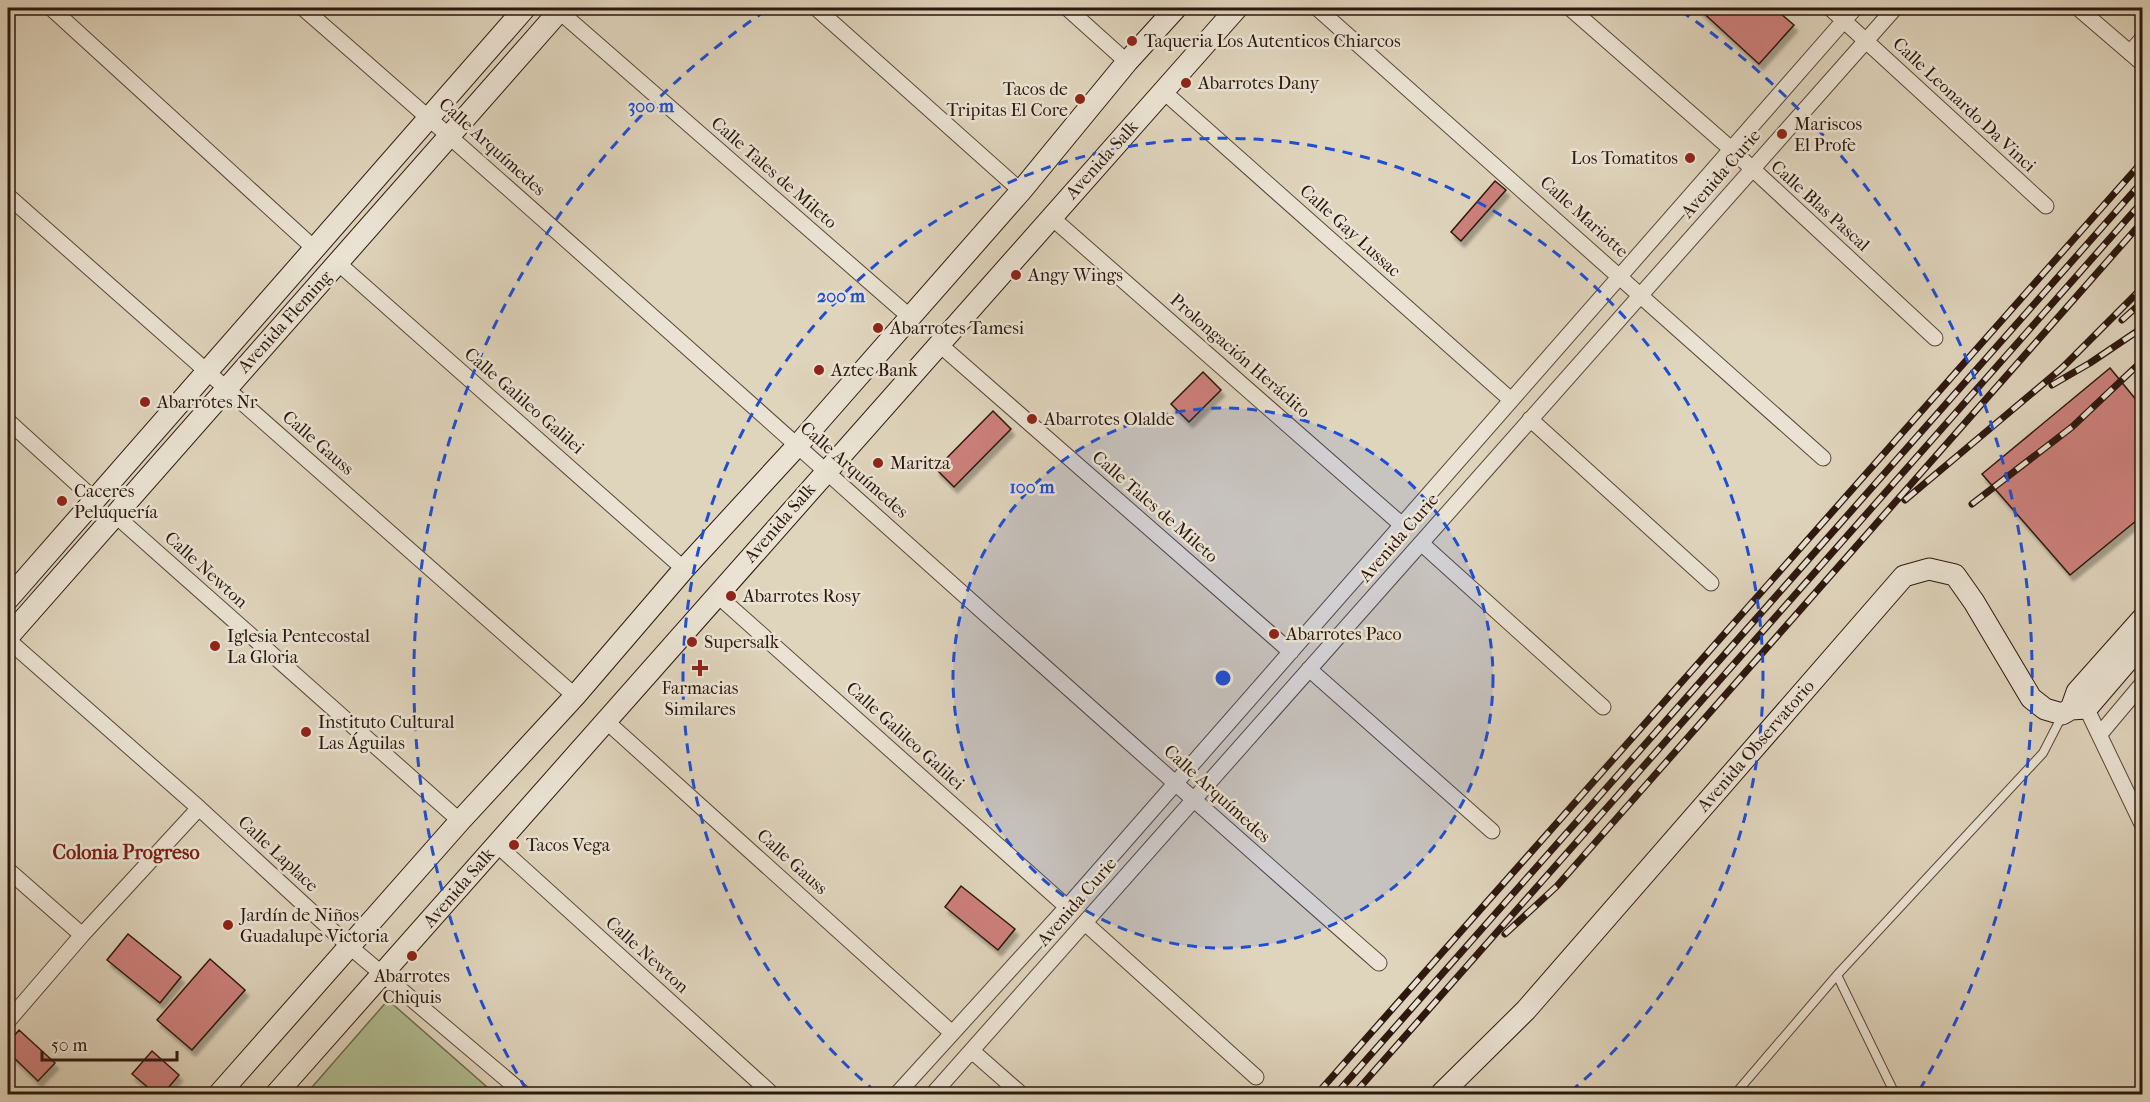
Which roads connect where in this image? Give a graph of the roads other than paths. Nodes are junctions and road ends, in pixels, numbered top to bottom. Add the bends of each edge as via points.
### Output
1 (51, 8) edge
2 (303, 8) edge
3 (525, 8) edge
4 (816, 8) edge
5 (1067, 8) edge
6 (1176, 8) edge
7 (1237, 8) edge
8 (1317, 8) edge
9 (1570, 8) edge
10 (1830, 8) edge
11 (1855, 8) edge
12 (1895, 8) edge
13 (2078, 8) edge
14 (561, 9) edge
15 (1844, 20) junction
16 (2142, 39) edge
17 (1865, 41) junction
18 (2130, 52) junction
19 (1127, 62) junction
20 (2142, 63) edge
21 (1163, 91) junction
22 (429, 117) junction
23 (450, 135) junction
24 (1731, 149) junction
25 (1751, 170) junction
26 (1022, 191) junction
27 (8, 196) edge
28 (2046, 206) dead end
29 (1051, 218) junction
30 (315, 249) junction
31 (338, 262) junction
32 (1620, 276) junction
33 (1640, 295) junction
34 (910, 317) junction
35 (1935, 338) dead end
36 (939, 344) junction
37 (208, 372) junction
38 (226, 388) junction
39 (1512, 400) junction
40 (1530, 419) junction
41 (8, 421) edge
42 (797, 446) junction
43 (1823, 458) dead end
44 (826, 470) junction
45 (95, 500) junction
46 (115, 515) junction
47 (1402, 525) junction
48 (1421, 543) junction
49 (684, 569) junction
50 (1711, 583) dead end
51 (717, 595) junction
52 (8, 599) edge
53 (2142, 618) edge
54 (8, 638) edge
55 (2142, 644) edge
56 (1291, 652) junction
57 (1309, 669) junction
58 (2142, 684) edge
59 (575, 696) junction
60 (2075, 706) junction
61 (1603, 707) dead end
62 (606, 720) junction
63 (2100, 734) junction
64 (1174, 783) junction
65 (1193, 800) junction
66 (199, 808) junction
67 (460, 821) junction
68 (2142, 824) edge
69 (1492, 831) dead end
70 (496, 844) junction
71 (8, 870) edge
72 (1067, 906) junction
73 (1085, 923) junction
74 (82, 935) junction
75 (349, 946) junction
76 (1379, 963) dead end
77 (1838, 975) junction
78 (383, 976) junction
79 (8, 1021) edge
80 (952, 1033) junction
81 (972, 1051) junction
82 (1256, 1077) dead end
83 (219, 1095) edge
84 (276, 1095) edge
85 (524, 1095) edge
86 (772, 1095) edge
87 (897, 1095) edge
88 (933, 1095) edge
89 (1021, 1095) edge
90 (1441, 1095) edge
91 (1735, 1095) edge
92 (1895, 1095) edge

1 - 30 street
2 - 22 street, Calle Arquímedes
3 - 22 main road, Avenida Fleming
4 - 26 street
5 - 19 street
6 - 19 main road
7 - 21 main road, Avenida Salk
8 - 32 street, Calle Mariotte
9 - 24 street, Calle Blas Pascal
10 - 15 street, Calle Leonardo Da Vinci
11 - 15 street, Avenida Curie
12 - 17 street, Avenida Curie
13 - 18 street
14 - 23 main road, Avenida Fleming
14 - 34 street, Calle Tales de Mileto
15 - 17 street, Calle Leonardo Da Vinci
15 - 24 street, Avenida Curie
16 - 18 street
17 - 25 street, Avenida Curie
17 - 28 street, Calle Leonardo Da Vinci
18 - 20 street
19 - 26 main road
21 - 29 main road, Avenida Salk
21 - 39 street, Calle Gay Lussac
22 - 23 street, Calle Arquímedes
22 - 30 main road, Avenida Fleming
23 - 31 main road, Avenida Fleming
23 - 42 street, Calle Arquímedes
24 - 25 street, Calle Blas Pascal
24 - 32 street, Avenida Curie
25 - 33 street, Avenida Curie
25 - 35 street, Calle Blas Pascal
26 - 34 main road
27 - 37 street, Calle Gauss
29 - 36 main road, Avenida Salk
29 - 47 street, Prolongación Heráclito
30 - 37 main road, Avenida Fleming
31 - 38 main road, Avenida Fleming
31 - 49 street, Calle Galileo Galilei
32 - 33 street, Calle Mariotte
32 - 39 street, Avenida Curie
33 - 40 street, Avenida Curie
33 - 43 street, Calle Mariotte
34 - 42 main road
36 - 44 main road, Avenida Salk
36 - 56 street, Calle Tales de Mileto
37 - 38 street, Calle Gauss
37 - 45 main road, Avenida Fleming
38 - 46 main road, Avenida Fleming
38 - 59 street, Calle Gauss
39 - 47 street, Avenida Curie
40 - 48 street, Avenida Curie
40 - 50 street
41 - 45 street
42 - 44 street, Calle Arquímedes
42 - 49 main road
44 - 51 main road, Avenida Salk
44 - 64 street, Calle Arquímedes
45 - 52 main road, Avenida Fleming
46 - 54 main road, Avenida Fleming
46 - 67 street, Calle Newton
47 - 56 street, Avenida Curie
48 - 57 street, Avenida Curie
48 - 61 street
49 - 59 main road
51 - 62 main road, Avenida Salk
51 - 72 street, Calle Galileo Galilei
53 - 60 main road
54 - 66 street, Calle Laplace
55 - 60 main road
56 - 64 street, Avenida Curie
57 - 65 street, Avenida Curie
57 - 69 street
58 - 63 street
59 - 67 main road
60 - 63 street
60 - 77 lane via 2043,753
60 - 90 main road, Avenida Observatorio via 2045,709 2031,698 1955,575 1929,568 1904,576 1526,1010
62 - 70 main road, Avenida Salk
62 - 80 street, Calle Gauss
63 - 68 street
64 - 65 street, Calle Arquímedes
64 - 72 street, Avenida Curie
65 - 73 street, Avenida Curie
65 - 76 street, Calle Arquímedes
66 - 74 street
66 - 75 street, Calle Laplace
67 - 75 main road
70 - 78 main road, Avenida Salk
70 - 86 street, Calle Newton
71 - 74 street
72 - 80 street, Avenida Curie
73 - 81 street, Avenida Curie
73 - 82 street
74 - 79 street
75 - 78 street, Calle Laplace
75 - 83 main road
77 - 91 lane
77 - 92 lane
78 - 84 main road, Avenida Salk
78 - 85 street, Calle Laplace
80 - 87 street, Avenida Curie
81 - 88 street, Avenida Curie
81 - 89 street

